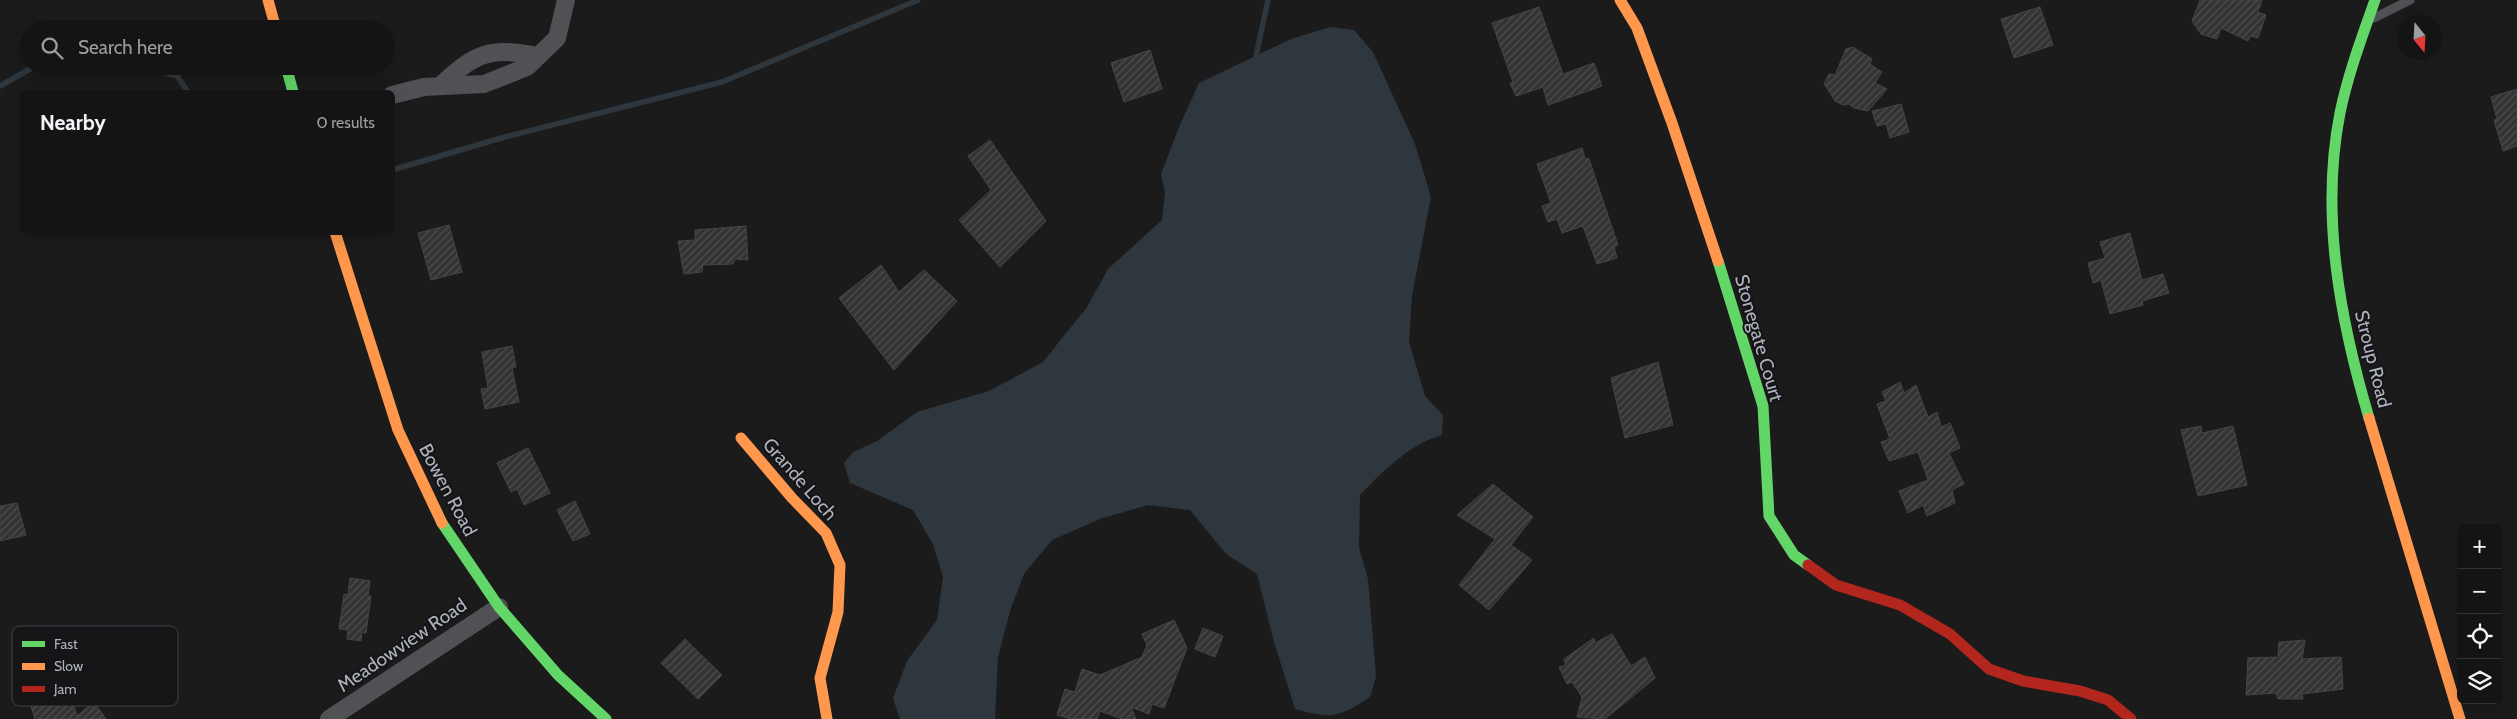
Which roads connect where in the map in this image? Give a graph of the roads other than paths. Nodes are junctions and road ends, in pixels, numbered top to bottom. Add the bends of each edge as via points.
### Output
1 (268, 0) edge
2 (566, 0) edge
3 (1620, 0) edge
4 (2375, 0) edge
5 (2410, 0) edge
6 (274, 20) edge
7 (2368, 21) junction
8 (538, 56) junction
9 (288, 75) edge
10 (440, 86) junction
11 (292, 90) edge
12 (395, 94) edge
13 (335, 235) edge
14 (742, 438) dead end
15 (499, 607) junction
16 (329, 719) edge
17 (606, 719) edge
18 (827, 719) edge
19 (2131, 719) edge
20 (2460, 719) edge

1 - 6 street
2 - 8 street via 556,38
3 - 19 street, Stonegate Court via 1637,28 1669,114 1730,299 1763,406 1769,516 1794,555 1836,585 1900,605 1950,634 1989,668 2024,681 2080,691 2108,700
4 - 7 street, Stroup Road
5 - 7 lane
7 - 20 street, Stroup Road via 2341,110 2335,152 2333,205 2340,297 2354,363
8 - 10 street via 527,67 484,84
8 - 10 street via 509,51 485,52
9 - 11 street
10 - 12 street via 424,86
13 - 15 street, Bowen Road via 398,430 442,522
14 - 18 street, Grande Loch via 826,533 840,565 838,612 820,678
15 - 16 street, Meadowview Road
15 - 17 street, Bowen Road via 558,675

